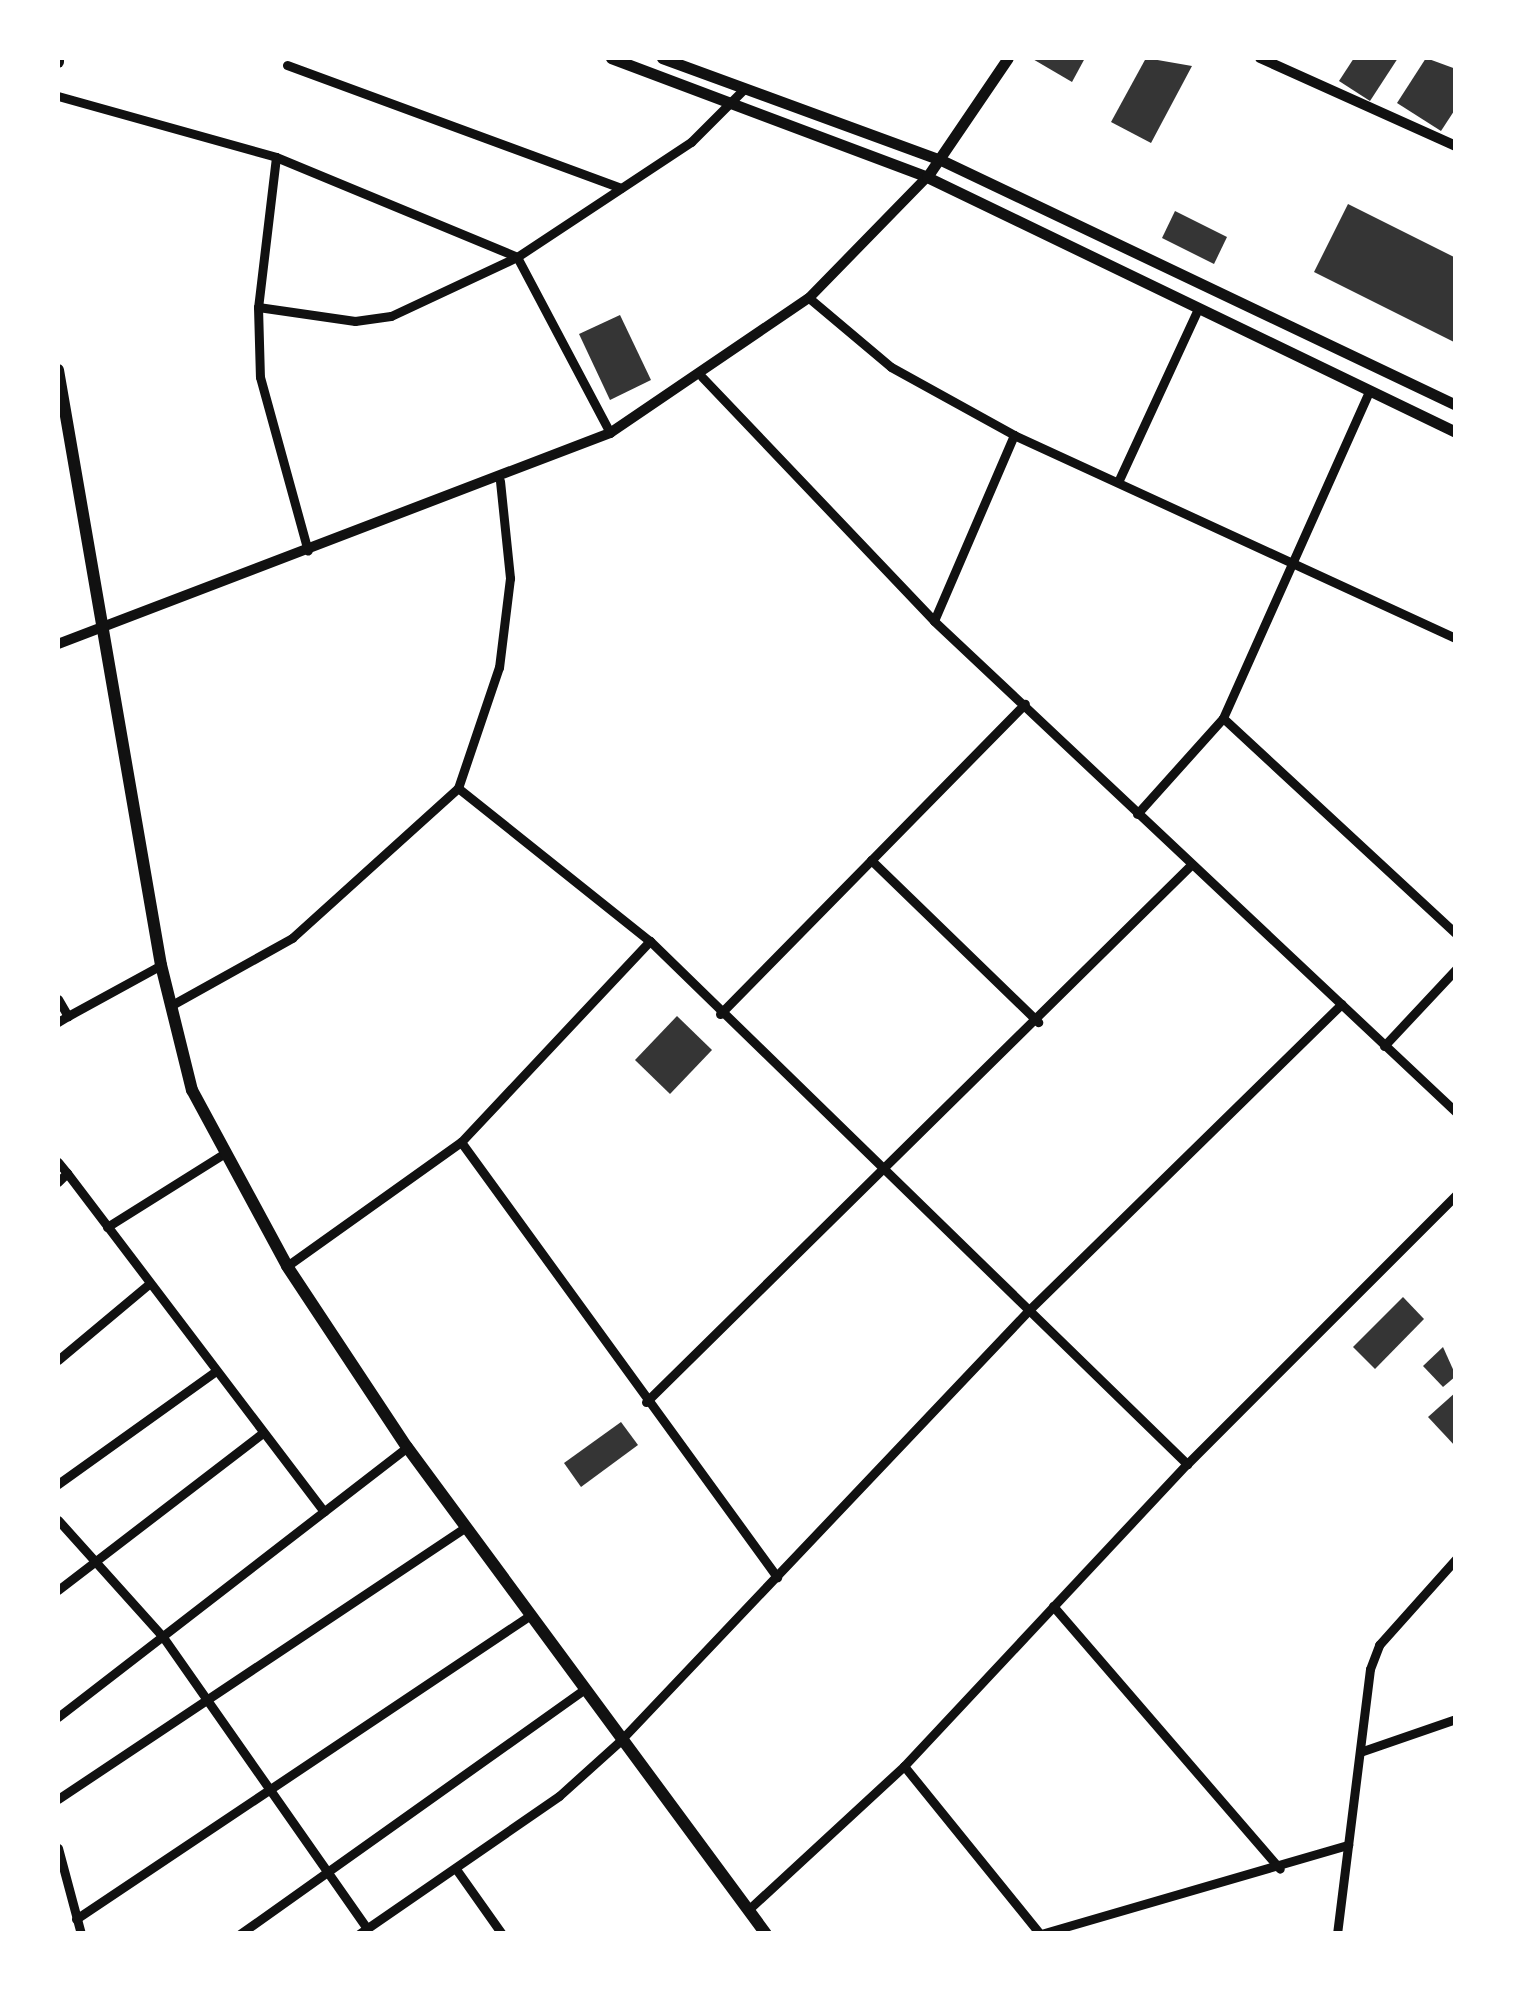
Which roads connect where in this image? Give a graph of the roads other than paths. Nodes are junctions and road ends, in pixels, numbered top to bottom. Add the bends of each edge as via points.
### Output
1 (612, 58) edge
2 (662, 58) edge
3 (1008, 58) edge
4 (1260, 58) edge
5 (287, 65) dead end
6 (745, 88) junction
7 (58, 96) edge
8 (732, 102) junction
9 (1456, 146) edge
10 (276, 157) junction
11 (941, 160) junction
12 (927, 176) junction
13 (621, 188) junction
14 (517, 256) junction
15 (809, 298) junction
16 (258, 307) junction
17 (1198, 309) junction
18 (58, 370) edge
19 (702, 377) junction
20 (1369, 392) junction
21 (1456, 405) edge
22 (1456, 432) edge
23 (610, 433) junction
24 (1014, 435) junction
25 (500, 482) junction
26 (1118, 482) junction
27 (308, 551) junction
28 (1297, 564) junction
29 (934, 621) junction
30 (100, 630) junction
31 (1456, 638) edge
32 (58, 644) edge
33 (1025, 704) junction
34 (1222, 718) junction
35 (458, 788) junction
36 (1137, 814) junction
37 (872, 860) junction
38 (1190, 865) junction
39 (1456, 934) edge
40 (650, 941) junction
41 (161, 965) junction
42 (1456, 970) edge
43 (58, 998) edge
44 (1341, 1004) junction
45 (170, 1006) junction
46 (720, 1014) junction
47 (68, 1016) junction
48 (58, 1022) edge
49 (1038, 1022) junction
50 (1384, 1046) junction
51 (1456, 1112) edge
52 (461, 1142) junction
53 (222, 1156) junction
54 (58, 1162) edge
55 (884, 1172) junction
56 (67, 1173) junction
57 (58, 1182) edge
58 (1456, 1195) edge
59 (106, 1226) junction
60 (287, 1266) junction
61 (149, 1284) junction
62 (1030, 1309) junction
63 (58, 1360) edge
64 (216, 1371) junction
65 (646, 1402) junction
66 (261, 1434) junction
67 (406, 1447) junction
68 (1187, 1464) junction
69 (58, 1484) edge
70 (324, 1512) junction
71 (58, 1520) edge
72 (464, 1528) junction
73 (1456, 1560) edge
74 (90, 1566) junction
75 (778, 1577) junction
76 (58, 1590) edge
77 (1054, 1606) junction
78 (526, 1618) junction
79 (163, 1637) junction
80 (582, 1690) junction
81 (207, 1700) junction
82 (58, 1718) edge
83 (1456, 1719) edge
84 (620, 1740) junction
85 (1360, 1752) junction
86 (904, 1766) junction
87 (267, 1786) junction
88 (58, 1799) edge
89 (1348, 1845) junction
90 (58, 1848) edge
91 (456, 1869) junction
92 (1280, 1869) junction
93 (329, 1874) junction
94 (748, 1910) junction
95 (76, 1919) junction
96 (362, 1931) edge
97 (81, 1934) edge
98 (240, 1934) edge
99 (502, 1934) edge
100 (766, 1934) edge
101 (1040, 1934) edge
102 (1338, 1934) edge

1 - 8 main road
2 - 6 main road
3 - 11 main road
4 - 9 street
5 - 13 street
6 - 8 street
6 - 11 main road
7 - 10 street
8 - 12 main road
8 - 13 street via 692,142
10 - 14 street
10 - 16 street
11 - 12 main road
11 - 21 main road
12 - 15 street
12 - 17 main road
13 - 14 street
14 - 16 street via 391,316 355,320
14 - 23 street
15 - 19 street
15 - 24 street via 891,367
16 - 27 street via 260,378
17 - 20 main road
17 - 26 street
18 - 30 main road
19 - 23 street
19 - 29 street
20 - 22 main road
20 - 28 street
23 - 25 street
24 - 26 street
24 - 29 street
25 - 27 street
25 - 35 street via 510,578 500,667
26 - 28 street
27 - 30 street
28 - 31 street
28 - 34 street
29 - 33 street
30 - 32 street
30 - 41 main road
33 - 36 street
33 - 37 street
34 - 36 street
34 - 39 street
35 - 40 street
35 - 45 street via 292,938
36 - 38 street
37 - 46 street
37 - 49 street
38 - 44 street
38 - 49 street
40 - 46 street
40 - 52 street
41 - 45 main road
41 - 47 street
42 - 50 street
43 - 47 street
44 - 50 street
44 - 62 street
45 - 53 main road
46 - 55 street
47 - 48 street
49 - 55 street
50 - 51 street
52 - 60 street
52 - 65 street
53 - 59 street
53 - 60 main road
54 - 56 street
55 - 62 street
55 - 65 street
56 - 57 street
56 - 59 street
58 - 68 street
59 - 61 street
60 - 67 main road
61 - 63 street
61 - 64 street
62 - 68 street
62 - 75 street
64 - 66 street
64 - 69 street
65 - 75 street
66 - 70 street
66 - 74 street
67 - 70 street
67 - 72 main road
68 - 77 street
70 - 79 street
71 - 74 street
72 - 78 main road
72 - 81 street
73 - 85 street via 1379,1645
74 - 76 street
74 - 79 street
75 - 84 street
77 - 86 street
77 - 92 street
78 - 80 main road
78 - 87 street
79 - 81 street
79 - 82 street
80 - 84 main road
80 - 93 street
81 - 87 street
81 - 88 street
83 - 85 street
84 - 91 street
84 - 94 main road
85 - 89 street
86 - 94 street
86 - 101 street
87 - 93 street
87 - 95 street
89 - 92 street
89 - 102 street
90 - 95 street
91 - 96 street
91 - 99 street
92 - 101 street
93 - 96 street
93 - 98 street
94 - 100 main road
95 - 97 street

